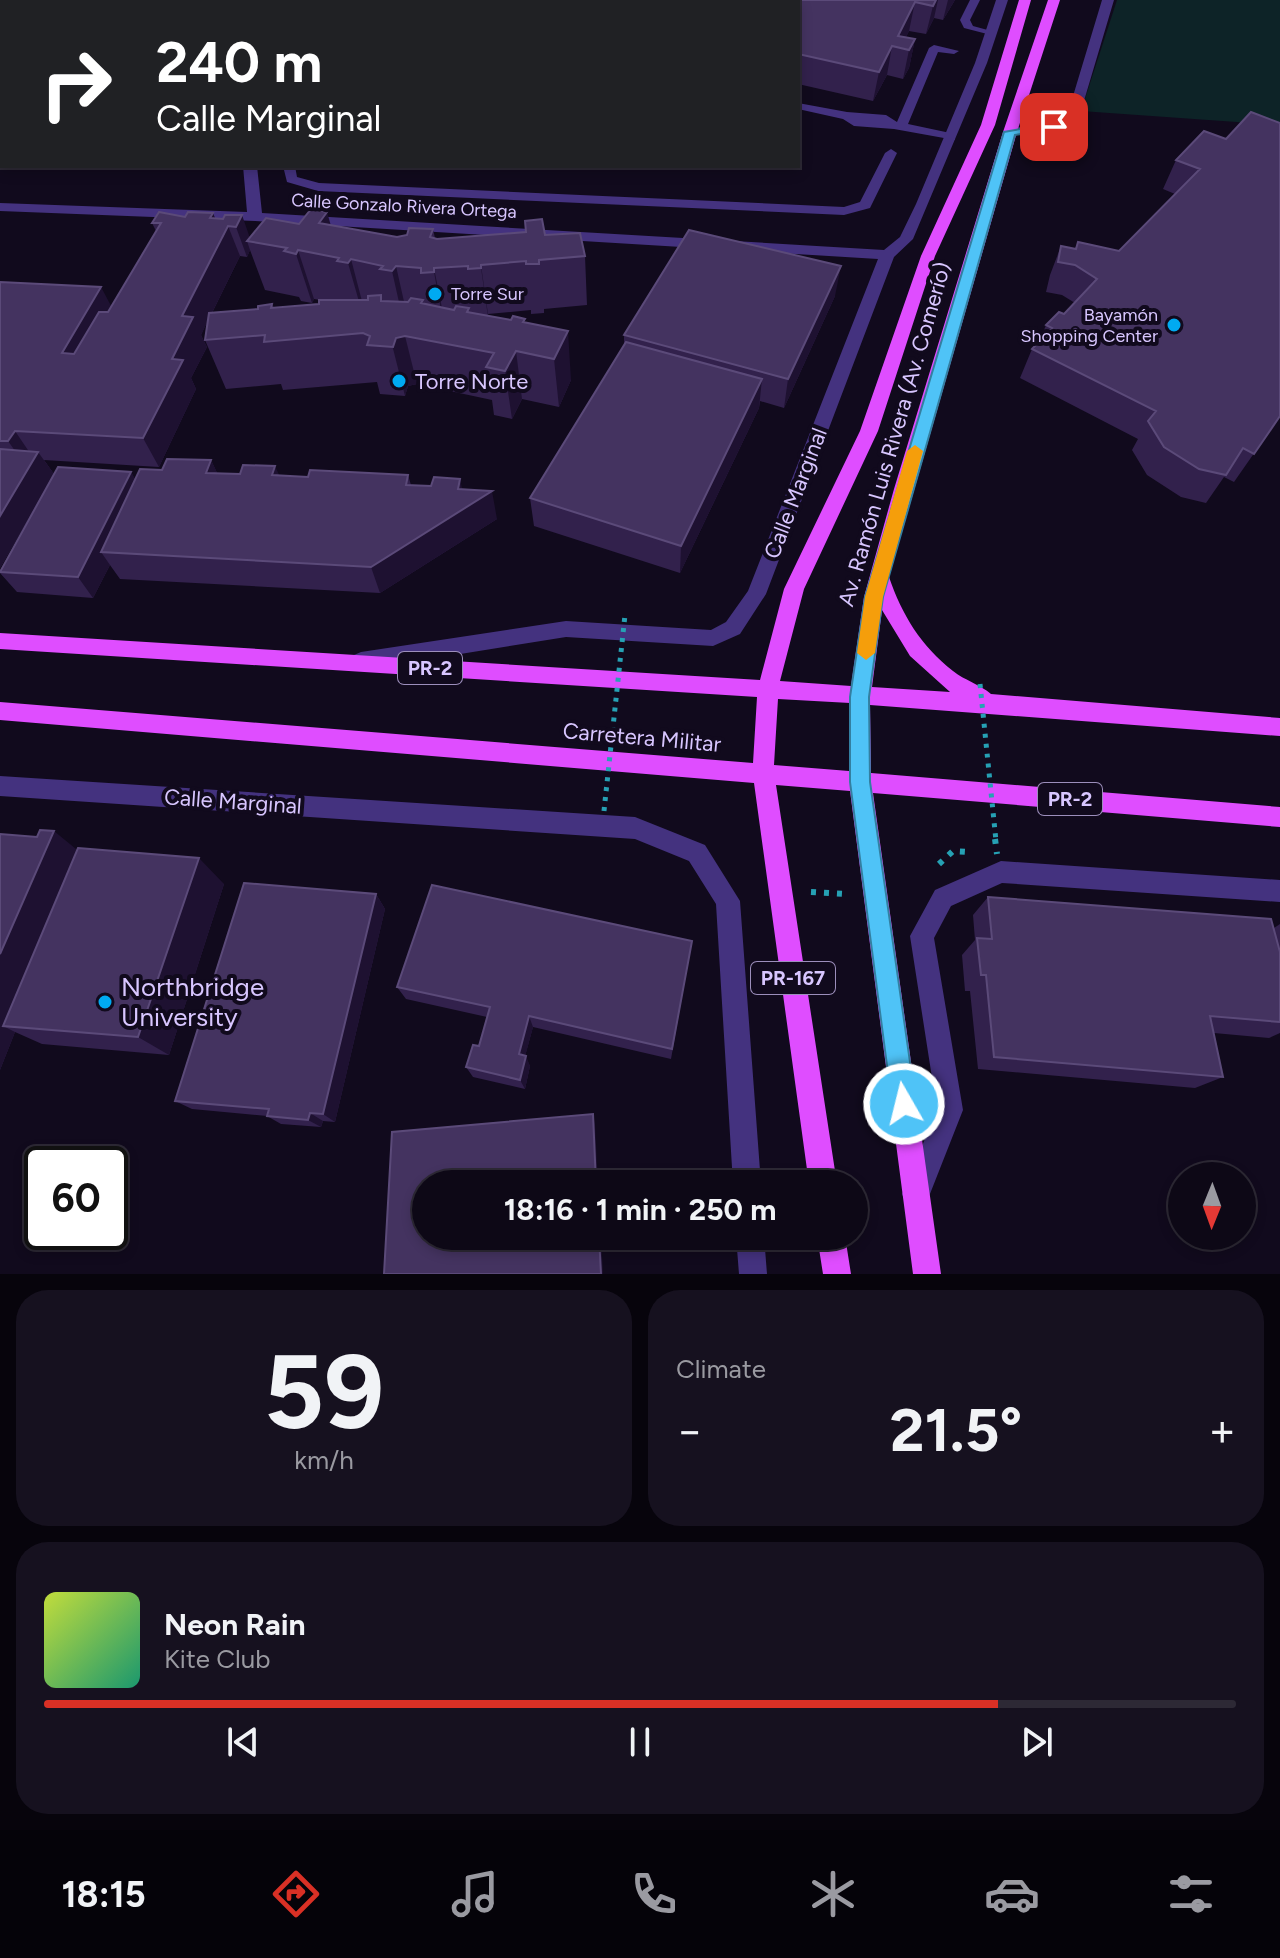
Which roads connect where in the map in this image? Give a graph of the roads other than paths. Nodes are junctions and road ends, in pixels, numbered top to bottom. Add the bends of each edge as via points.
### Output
1 (975, 0) edge
2 (1002, 0) edge
3 (1025, 0) edge
4 (1054, 0) edge
5 (1108, 0) edge
6 (991, 34) junction
7 (954, 52) dead end
8 (800, 106) edge
9 (898, 126) junction
10 (1010, 132) junction
11 (951, 137) junction
12 (891, 153) dead end
13 (250, 168) edge
14 (289, 168) edge
15 (0, 207) edge
16 (255, 217) junction
17 (887, 255) junction
18 (880, 575) junction
19 (0, 641) edge
20 (350, 663) junction
21 (768, 689) junction
22 (860, 697) junction
23 (997, 704) junction
24 (0, 711) edge
25 (1280, 727) edge
26 (763, 773) junction
27 (860, 782) junction
28 (0, 786) edge
29 (1280, 817) edge
30 (1280, 891) edge
31 (746, 1170) edge
32 (821, 1170) edge
33 (916, 1194) junction
34 (751, 1250) edge
35 (833, 1250) edge
36 (753, 1274) edge
37 (837, 1274) edge
38 (927, 1274) edge

1 - 6 lane via 965,20 969,28
2 - 6 street, Calle Marginal
3 - 21 main road, Av. Ramón Luis Rivera (Av. Comerío) / PR-167 via 988,125 928,256 869,431 794,589
4 - 10 main road, Av. Ramón Luis Rivera (Av. Comerío)
5 - 10 street via 1073,118 1054,127
6 - 11 street, Calle Marginal
7 - 9 lane via 933,51
8 - 9 lane via 886,119
9 - 11 lane
10 - 18 main road, Av. Ramón Luis Rivera (Av. Comerío)
11 - 17 street, Calle Marginal via 906,239
12 - 14 lane via 865,205 844,211 318,187 291,179
13 - 16 street
15 - 16 street, Calle Gonzalo Rivera Ortega
16 - 17 street, Calle Gonzalo Rivera Ortega
17 - 20 street, Calle Marginal via 756,594 733,628 713,638 566,629
18 - 22 main road, Av. Ramón Luis Rivera (Av. Comerío)
18 - 23 main road via 899,624 927,660 963,691
19 - 20 main road, PR-2
20 - 21 main road, PR-2
21 - 22 main road, PR-2
21 - 26 main road, Av. Ramón Luis Rivera (Av. Comerío) / PR-167
22 - 23 main road, PR-2
22 - 27 main road, Av. Ramón Luis Rivera (Av. Comerío)
23 - 25 main road, PR-2
24 - 26 main road, Carretera Militar / PR-2
26 - 27 main road, Carretera Militar / PR-2
26 - 32 main road, Av. Ramón Luis Rivera (Av. Comerío) / PR-167
27 - 29 main road, Carretera Militar / PR-2
27 - 33 main road, Av. Ramón Luis Rivera (Av. Comerío)
28 - 31 street, Calle Marginal via 635,828 697,853 728,901
30 - 33 street via 1001,872 943,898 922,936 950,1110
33 - 38 main road, Av. Ramón Luis Rivera (Av. Comerío)
34 - 36 street
35 - 37 main road

